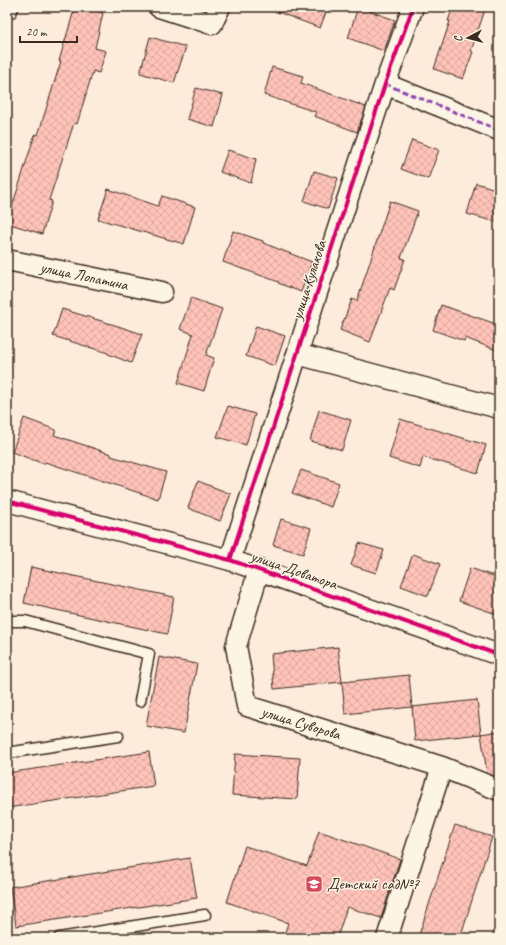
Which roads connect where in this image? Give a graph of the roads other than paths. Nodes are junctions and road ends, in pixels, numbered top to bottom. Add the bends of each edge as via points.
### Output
1 (159, 7) edge
2 (220, 7) edge
3 (413, 7) edge
4 (385, 84) junction
5 (499, 130) edge
6 (7, 260) edge
7 (162, 292) dead end
8 (297, 354) junction
9 (499, 408) edge
10 (7, 502) edge
11 (230, 560) junction
12 (259, 570) junction
13 (7, 621) edge
14 (499, 655) edge
15 (140, 701) dead end
16 (118, 736) dead end
17 (7, 753) edge
18 (442, 767) junction
19 (499, 790) edge
20 (205, 915) dead end
21 (59, 938) edge
22 (387, 938) edge

1 - 2 street via 212,24
3 - 4 street, улица Кулакова
4 - 5 street
4 - 8 street, улица Кулакова
6 - 7 street, улица Лопатина
8 - 9 street
8 - 11 street, улица Кулакова
10 - 11 street, улица Доватора
11 - 12 street, улица Доватора
12 - 14 street, улица Доватора
12 - 18 street, улица Суворова via 236,646 247,706
13 - 15 lane via 25,622 149,654
16 - 17 lane
18 - 19 street, улица Суворова
18 - 22 street
20 - 21 lane

